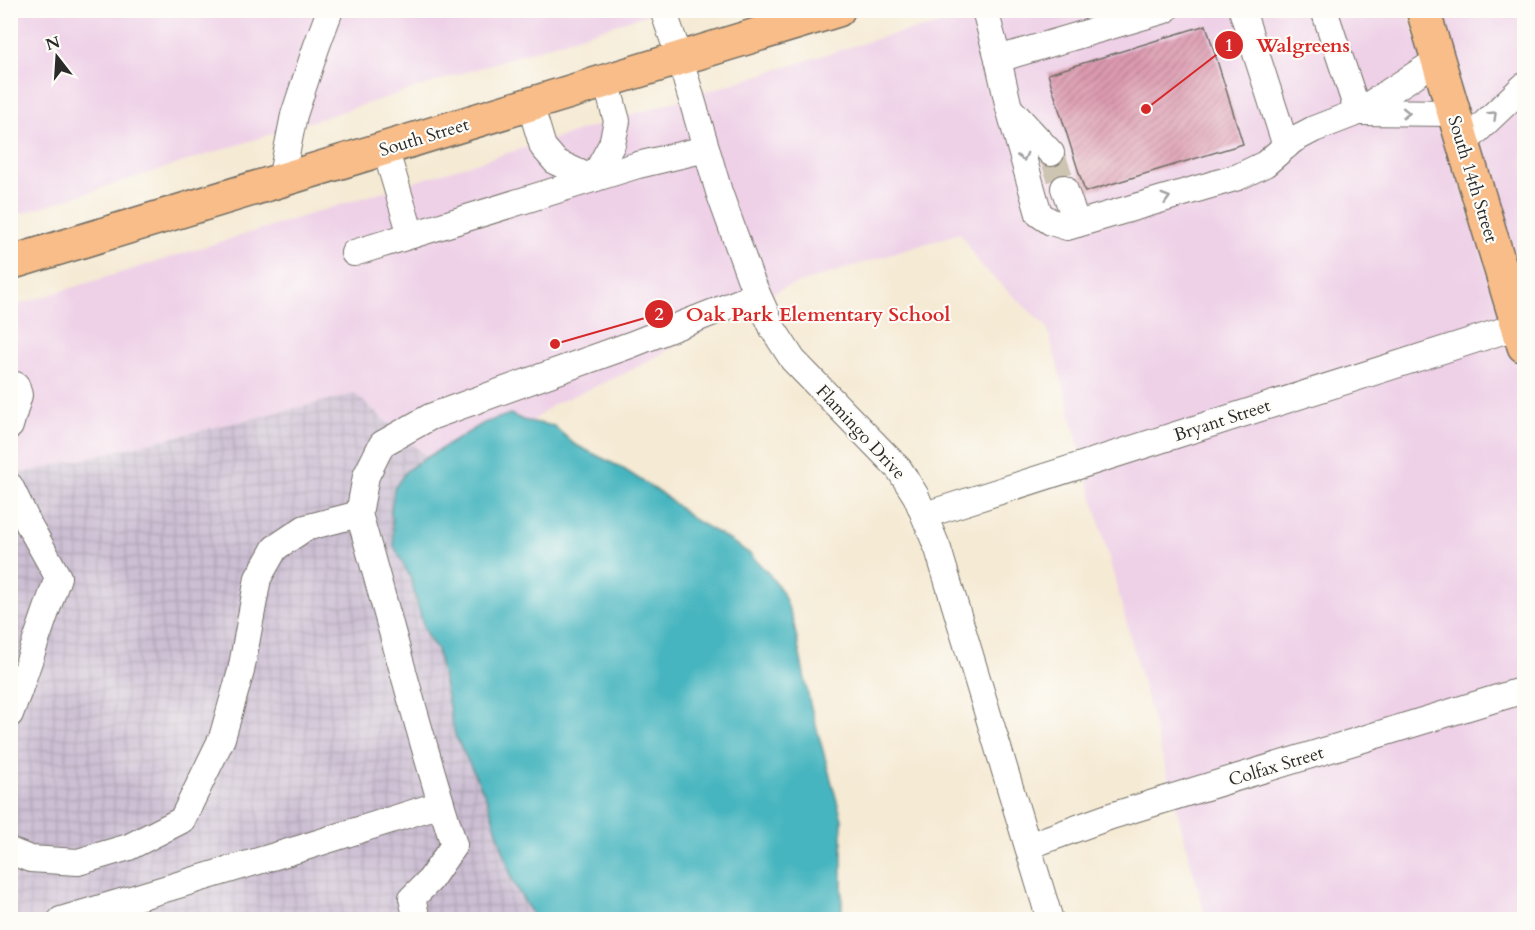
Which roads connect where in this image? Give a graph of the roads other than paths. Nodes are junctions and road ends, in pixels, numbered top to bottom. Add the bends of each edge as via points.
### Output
1 (330, 10) edge
2 (663, 10) edge
3 (838, 10) edge
4 (985, 10) edge
5 (1165, 10) edge
6 (1242, 10) edge
7 (1324, 10) edge
8 (1423, 10) edge
9 (680, 59) junction
10 (998, 59) junction
11 (1438, 60) junction
12 (606, 81) junction
13 (1524, 86) edge
14 (531, 104) junction
15 (1010, 108) junction
16 (1358, 112) junction
17 (1458, 128) junction
18 (1286, 146) junction
19 (385, 148) junction
20 (706, 149) junction
21 (1051, 153) tunnel mouth
22 (593, 179) junction
23 (281, 180) junction
24 (1064, 188) tunnel mouth
25 (1077, 224) junction
26 (411, 235) junction
27 (354, 253) dead end
28 (10, 263) edge
29 (757, 295) junction
30 (1520, 319) edge
31 (10, 385) edge
32 (10, 426) edge
33 (10, 486) edge
34 (359, 514) junction
35 (925, 515) junction
36 (15, 689) edge
37 (1524, 690) edge
38 (10, 714) edge
39 (441, 804) junction
40 (1028, 846) junction
41 (10, 851) edge
42 (62, 920) edge
43 (417, 920) edge
44 (1050, 920) edge

1 - 23 street via 294,115
2 - 9 street, Flamingo Drive
3 - 9 main road, South Street
4 - 10 street
5 - 10 street
6 - 18 street
7 - 16 street
8 - 11 main road, South 14th Street
9 - 12 main road, South Street
9 - 20 street, Flamingo Drive
10 - 15 street
11 - 16 street
11 - 17 main road, South 14th Street
12 - 14 main road, South Street
12 - 22 street via 617,121 612,144
17 -> 13 street
14 - 19 main road, South Street
14 - 22 street via 543,147 556,162
15 - 21 street
15 -> 25 street via 1039,214 1067,227
16 -> 17 street
16 - 18 street via 1314,129
17 - 30 main road, South 14th Street
25 -> 18 street via 1238,177 1265,164
19 - 23 main road, South Street
19 - 26 street
20 - 22 street
20 - 29 street, Flamingo Drive
22 - 26 street
23 - 28 main road, South Street
24 - 25 street
26 - 27 street
29 - 34 street via 430,417 382,444 366,476
29 - 35 street, Flamingo Drive via 772,329 793,360 899,469
30 - 35 street, Bryant Street
31 - 32 street via 16,385 19,395
33 - 36 street via 58,577
34 - 39 street
34 - 41 street via 305,528 275,548 258,578 241,670 222,738 182,820 129,847 78,862 30,859
35 - 40 street, Flamingo Drive
36 - 38 street
37 - 40 street, Colfax Street
39 - 42 street
39 - 43 street via 454,845 412,898
40 - 44 street, Flamingo Drive

